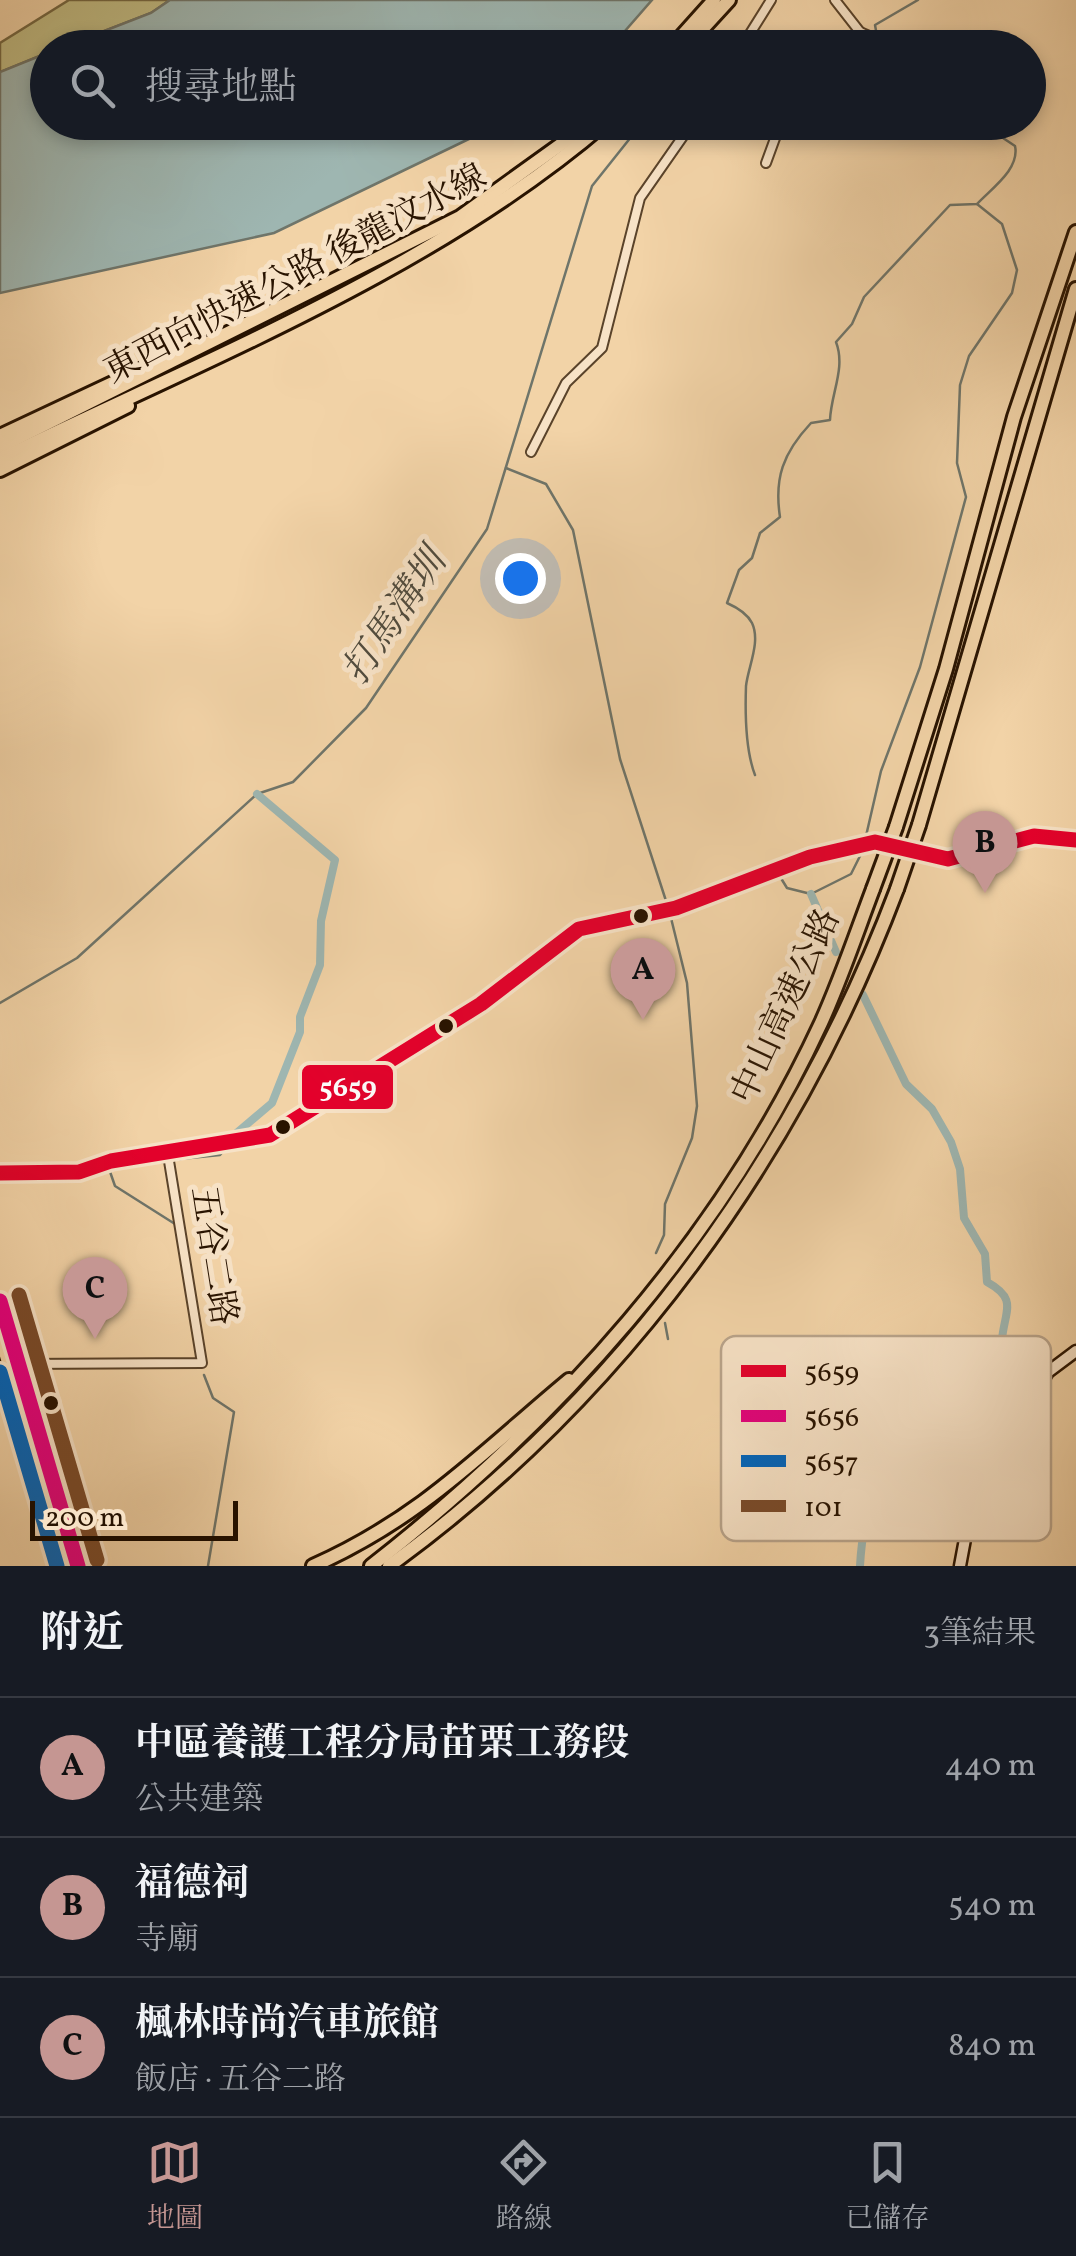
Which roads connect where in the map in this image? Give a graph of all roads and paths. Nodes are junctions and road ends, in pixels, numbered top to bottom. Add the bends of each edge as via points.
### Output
1 (714, 0) edge
2 (729, 0) edge
3 (771, 0) edge
4 (835, 0) edge
5 (687, 30) edge
6 (702, 30) edge
7 (752, 30) edge
8 (858, 30) edge
9 (567, 140) edge
10 (585, 140) edge
11 (680, 140) edge
12 (774, 140) edge
13 (766, 162) dead end
14 (1076, 232) edge
15 (1076, 289) edge
16 (250, 326) junction
17 (234, 346) junction
18 (0, 436) edge
19 (0, 447) edge
20 (531, 452) dead end
21 (0, 459) edge
22 (0, 470) edge
23 (1076, 840) edge
24 (875, 842) tunnel mouth
25 (917, 853) tunnel mouth
26 (169, 1161) junction
27 (0, 1173) edge
28 (0, 1300) edge
29 (0, 1337) edge
30 (1076, 1351) edge
31 (594, 1359) junction
32 (9, 1364) edge
33 (1051, 1370) edge
34 (435, 1530) junction
35 (965, 1541) edge
36 (68, 1566) edge
37 (78, 1566) edge
38 (312, 1566) edge
39 (371, 1566) edge
40 (389, 1566) edge
41 (402, 1566) edge
42 (960, 1566) edge

1 - 5 highway
2 - 6 highway
3 - 7 street
4 - 8 street
9 - 16 highway, 東西向快速公路 後龍汶水線 via 460,217
10 - 17 highway, 東西向快速公路 後龍汶水線 via 465,227
11 - 20 street via 640,198 602,348 566,382
12 - 13 street
14 - 31 highway, 中山高速公路, bridge via 1014,417 896,827 820,1024 776,1109 679,1258
15 - 34 highway, 中山高速公路, bridge via 919,824 848,1007 730,1216 676,1286 520,1458
16 - 18 highway via 137,370
16 - 19 highway, 東西向快速公路 後龍汶水線
17 - 21 highway, 東西向快速公路 後龍汶水線
17 - 22 highway
23 - 25 street via 1034,836 948,859
24 - 26 street via 810,857 669,910 578,929 481,1004 337,1098 270,1136
26 - 27 street via 111,1161 67,1174
26 - 32 street, 五谷二路 via 202,1363
28 - 32 main road
29 - 32 main road
30 - 33 street
31 - 38 highway via 416,1510
31 - 39 highway, 中山高速公路 via 515,1445
32 - 36 main road
32 - 37 main road
34 - 40 highway, 中山高速公路
34 - 41 highway
35 - 42 street

